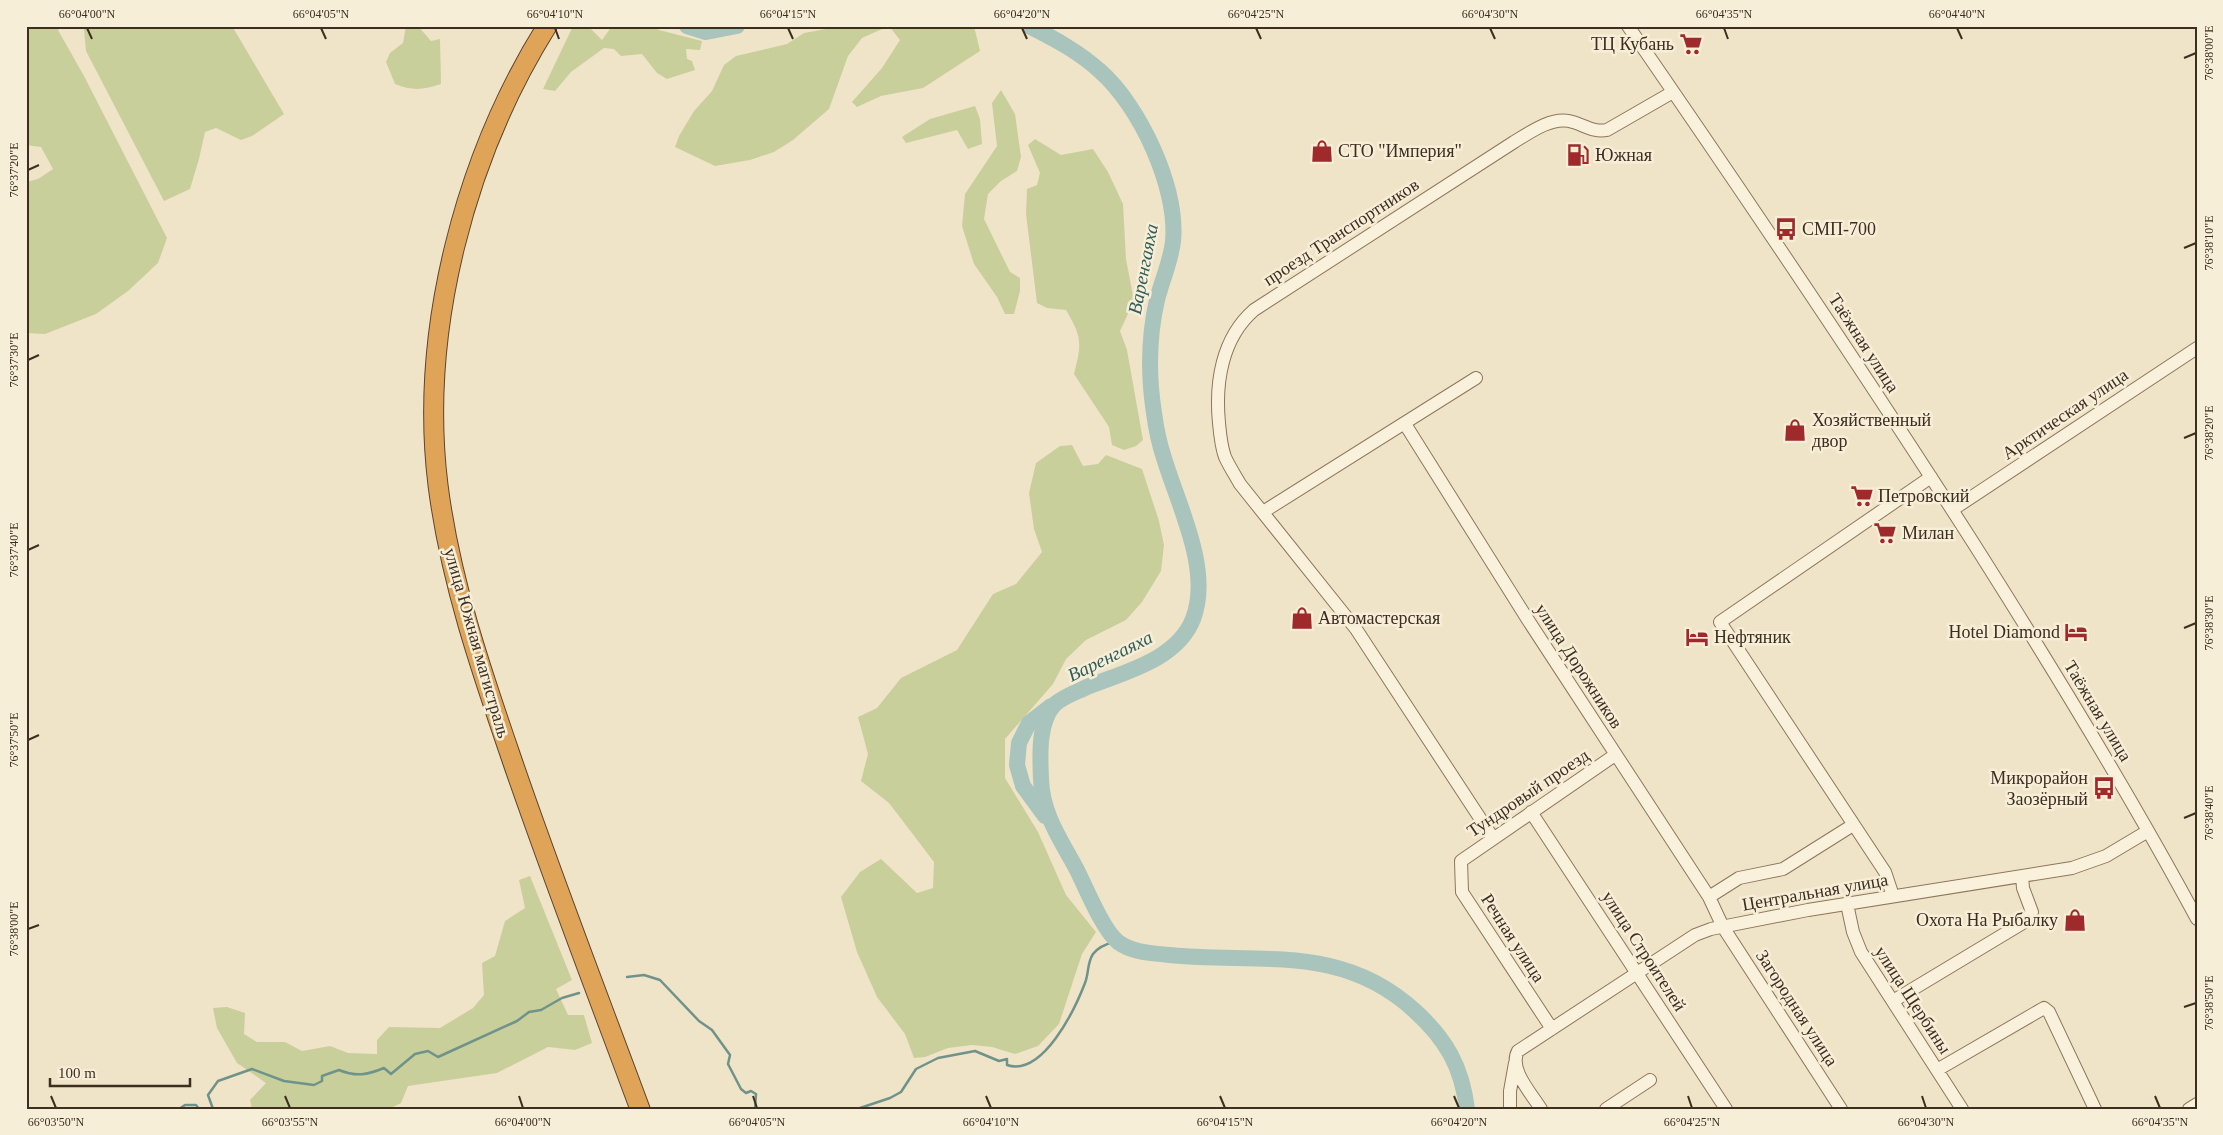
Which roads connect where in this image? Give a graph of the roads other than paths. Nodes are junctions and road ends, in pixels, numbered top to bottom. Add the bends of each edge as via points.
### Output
1 (547, 26) edge
2 (1628, 26) edge
3 (1673, 92) junction
4 (2197, 348) edge
5 (1476, 378) dead end
6 (1405, 424) junction
7 (1931, 477) junction
8 (1952, 510) junction
9 (1264, 512) junction
10 (1615, 755) junction
11 (1531, 812) junction
12 (1853, 825) junction
13 (2148, 831) junction
14 (1493, 838) junction
15 (1461, 861) joint
16 (2022, 876) junction
17 (1893, 896) junction
18 (1709, 897) junction
19 (1847, 904) junction
20 (2197, 919) edge
21 (1723, 927) junction
22 (1638, 972) junction
23 (1893, 1001) junction
24 (1552, 1029) junction
25 (1515, 1060) junction
26 (1937, 1070) junction
27 (1650, 1080) dead end
28 (2197, 1104) edge
29 (640, 1109) edge
30 (1510, 1109) edge
31 (1541, 1109) edge
32 (1606, 1109) edge
33 (1726, 1109) edge
34 (1841, 1109) edge
35 (1962, 1109) edge
36 (2095, 1109) edge
37 (2189, 1109) edge

1 - 29 highway, улица Южная магистраль via 492,135 454,245 438,337 435,435 438,482 453,570 489,694
2 - 3 street, Таёжная улица
3 - 7 street, Таёжная улица via 1803,281
3 - 9 street, проезд Транспортников via 1607,130 1592,130 1567,120 1531,132 1267,300 1244,319 1225,354 1217,387 1217,404 1225,458 1240,484
4 - 8 street, Арктическая улица
5 - 6 street
6 - 9 street
6 - 10 street, улица Дорожников
7 - 8 street, Таёжная улица
7 - 12 street via 1720,622
8 - 13 street, Таёжная улица via 2071,698
9 - 14 street, проезд Транспортников via 1356,629
10 - 11 street, Тундровый проезд
10 - 18 street, улица Дорожников
11 - 14 street, Тундровый проезд
11 - 22 street, улица Строителей
12 - 17 street via 1885,872
12 - 18 street via 1783,869 1739,878
13 - 16 street, Центральная улица via 2091,863
13 - 20 street, Таёжная улица
14 - 15 street, Тундровый проезд
15 - 24 street, Речная улица via 1462,892
16 - 17 street, Центральная улица
16 - 23 street via 2032,912 2026,921
17 - 19 street, Центральная улица
18 - 21 street, улица Дорожников
19 - 21 street, Центральная улица
19 - 23 street, улица Щербины via 1861,952
21 - 22 street, Центральная улица via 1695,935
21 - 34 street, Загородная улица
22 - 24 street, Центральная улица
22 - 33 street, улица Строителей
23 - 26 street, улица Щербины
24 - 25 street, Центральная улица via 1518,1052
25 - 30 street
25 - 31 street
26 - 35 street, улица Щербины
26 - 36 street via 2044,1008 2049,1012
27 - 32 street
28 - 37 street

